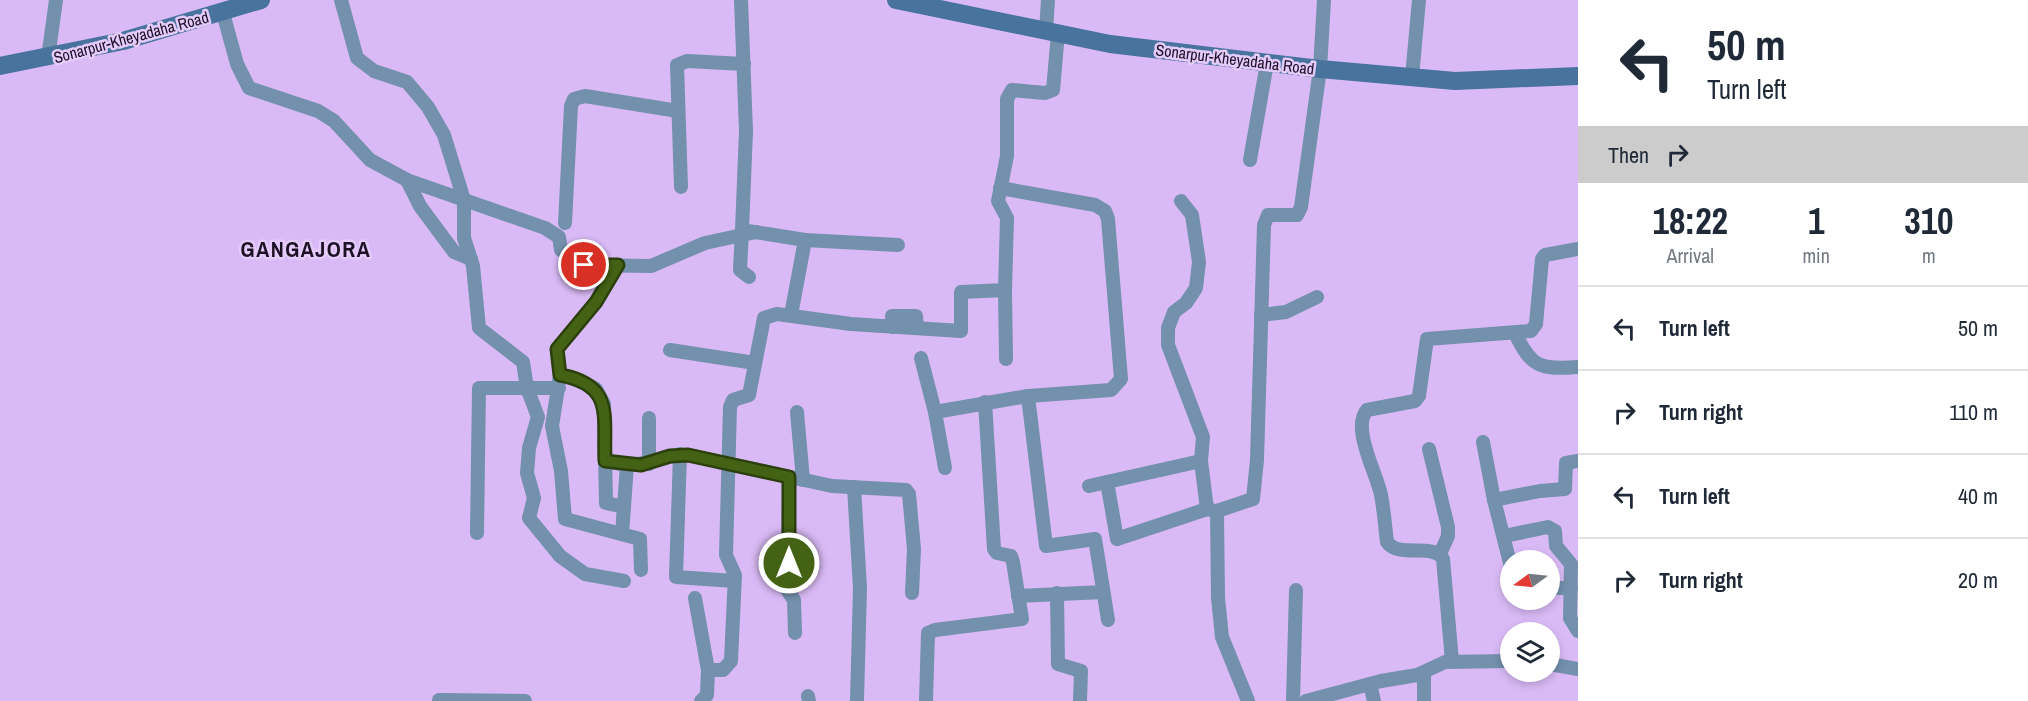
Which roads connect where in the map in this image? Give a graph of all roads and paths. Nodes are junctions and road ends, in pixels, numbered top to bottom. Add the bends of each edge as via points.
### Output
1 (56, 0) edge
2 (261, 0) edge
3 (341, 0) edge
4 (741, 0) edge
5 (896, 0) edge
6 (1048, 0) edge
7 (1324, 0) edge
8 (1419, 0) edge
9 (223, 13) junction
10 (1052, 32) junction
11 (48, 58) junction
12 (1267, 63) junction
13 (744, 64) junction
14 (0, 66) edge
15 (1320, 69) junction
16 (1578, 76) edge
17 (1412, 77) junction
18 (678, 111) junction
19 (1250, 160) dead end
20 (407, 180) junction
21 (681, 187) dead end
22 (1000, 188) junction
23 (464, 200) junction
24 (1181, 201) dead end
25 (565, 223) dead end
26 (747, 232) junction
27 (805, 240) junction
28 (898, 245) dead end
29 (1578, 249) edge
30 (471, 259) junction
31 (618, 265) junction
32 (749, 277) dead end
33 (1005, 290) junction
34 (1317, 297) dead end
35 (791, 315) junction
36 (1262, 315) junction
37 (1515, 333) junction
38 (670, 350) dead end
39 (921, 358) dead end
40 (1006, 359) dead end
41 (755, 363) junction
42 (1578, 368) edge
43 (591, 371) dead end
44 (560, 382) junction
45 (590, 386) junction
46 (527, 388) junction
47 (1028, 396) junction
48 (985, 402) junction
49 (797, 412) dead end
50 (935, 412) junction
51 (649, 418) dead end
52 (1484, 442) dead end
53 (1429, 449) dead end
54 (680, 454) junction
55 (605, 461) junction
56 (1201, 461) junction
57 (1578, 461) edge
58 (649, 464) junction
59 (728, 464) junction
60 (627, 465) junction
61 (945, 468) dead end
62 (796, 479) junction
63 (1107, 482) junction
64 (1089, 486) dead end
65 (854, 487) junction
66 (1494, 500) junction
67 (624, 507) junction
68 (1212, 510) junction
69 (477, 533) dead end
70 (622, 534) junction
71 (1504, 536) junction
72 (1507, 550) edge
73 (1440, 554) junction
74 (641, 570) dead end
75 (624, 581) dead end
76 (734, 581) junction
77 (1560, 588) edge
78 (1571, 588) junction
79 (1296, 590) dead end
80 (1103, 592) junction
81 (912, 593) dead end
82 (1057, 593) junction
83 (1018, 596) junction
84 (694, 598) dead end
85 (1108, 620) dead end
86 (1578, 631) edge
87 (795, 633) dead end
88 (1452, 661) junction
89 (1500, 662) edge
90 (1560, 666) edge
91 (1578, 669) edge
92 (708, 670) junction
93 (1424, 673) junction
94 (1370, 684) junction
95 (439, 700) edge
96 (525, 701) edge
97 (701, 701) edge
98 (856, 701) edge
99 (926, 701) edge
100 (1080, 701) edge
101 (1248, 701) edge
102 (1293, 701) edge
103 (1306, 701) edge
104 (1374, 701) edge
105 (1424, 701) edge

1 - 11 street
2 - 9 main road, Sonarpur-Kheyadaha Road
3 - 23 street via 357,58 374,71 407,82 428,107 444,135
4 - 13 street
5 - 10 main road, Sonarpur-Kheyadaha Road
6 - 10 street
7 - 15 street
8 - 17 street
9 - 11 main road, Sonarpur-Kheyadaha Road
9 - 20 street via 237,64 249,88 318,111 334,121 370,160
10 - 12 main road, Sonarpur-Kheyadaha Road via 1110,44
10 - 22 street via 1053,90 1009,93 1008,148
11 - 14 main road, Sonarpur-Kheyadaha Road
12 - 15 main road, Sonarpur-Kheyadaha Road
12 - 19 street
13 - 18 street via 681,62 676,72
13 - 26 street
15 - 17 main road, Sonarpur-Kheyadaha Road
15 - 36 street via 1301,207 1297,215 1273,213 1265,219
16 - 17 main road, Sonarpur-Kheyadaha Road via 1484,82
18 - 21 street
18 - 25 street via 585,96 574,99
20 - 23 street
20 - 30 street via 420,206 454,252
22 - 33 street via 998,205 1005,212 1008,225
22 - 47 street via 1100,206 1108,219 1121,379 1111,390
23 - 30 street via 464,238
23 - 31 street via 545,228 559,237 561,250 584,265
24 - 56 street via 1195,226 1198,271 1196,288 1186,303 1173,312 1168,345 1203,437
26 - 27 street
26 - 31 street via 705,243 651,266
26 - 32 street via 740,270
27 - 28 street
27 - 35 street
29 - 37 street via 1545,255 1536,324 1531,331
30 - 46 street via 479,328 523,362
31 - 44 street via 596,302 557,349
33 - 35 street via 961,292 961,331
33 - 40 street
34 - 36 street via 1286,312
35 - 41 street via 764,318
36 - 68 street via 1252,499
37 - 42 street via 1526,357 1536,365
37 - 73 street via 1427,339 1415,401 1374,407 1364,413 1363,439 1382,496 1387,542 1397,549
38 - 41 street
39 - 50 street
41 - 59 street via 748,395 730,403
43 - 45 street
44 - 45 street via 572,378
44 - 46 street
44 - 70 street via 552,426 565,519
45 - 55 street via 604,404
46 - 69 street via 479,388
46 - 75 street via 538,417 529,448 527,473 534,498 529,518 560,555 585,574
47 - 48 street
47 - 80 street via 1046,546 1095,539
48 - 50 street
48 - 83 street via 994,549 1011,556
49 - 62 street
50 - 61 street
51 - 58 street
52 - 66 street
53 - 73 street via 1448,527
54 - 58 street
54 - 59 street
54 - 76 street via 676,577
55 - 60 street
55 - 67 street via 606,503
56 - 63 street
56 - 68 street
57 - 66 street via 1564,467 1565,489
58 - 60 street
59 - 62 street
59 - 76 street via 726,555
60 - 67 street
62 - 65 street
62 - 87 street via 788,591 794,600
63 - 64 street
63 - 68 street via 1117,539
65 - 81 street via 900,488 909,494 914,549
65 - 98 street via 860,597
66 - 71 street
67 - 70 street
68 - 101 street via 1221,627
70 - 74 street via 640,539
71 - 72 street
71 - 78 street via 1552,527 1556,546 1571,564
73 - 88 street via 1445,568
76 - 92 street via 730,661 723,670
77 - 78 street
78 - 86 street via 1570,618
79 - 102 street
80 - 82 street
80 - 85 street
82 - 83 street
82 - 100 street via 1058,664 1082,671
83 - 99 street via 1022,619 928,633
84 - 92 street
88 - 89 street
88 - 93 street via 1437,664
90 - 91 street
92 - 97 street via 707,695
93 - 94 street
93 - 105 street
94 - 103 street
94 - 104 street
95 - 96 street

